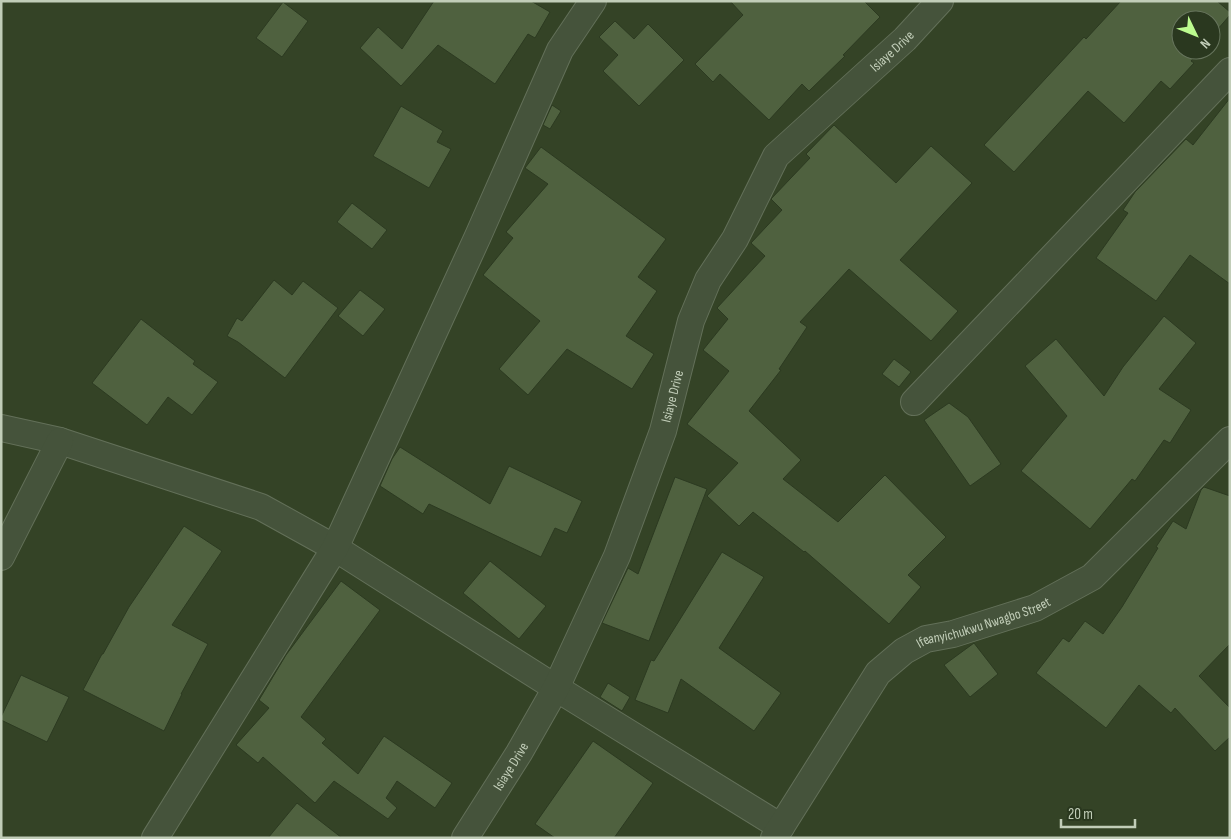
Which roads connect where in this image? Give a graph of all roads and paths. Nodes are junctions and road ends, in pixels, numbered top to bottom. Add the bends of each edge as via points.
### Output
1 (593, 1) edge
2 (940, 1) edge
3 (1230, 71) edge
4 (914, 402) dead end
5 (1, 428) edge
6 (1230, 440) edge
7 (60, 441) junction
8 (335, 548) junction
9 (1, 557) edge
10 (556, 688) junction
11 (777, 832) edge
12 (155, 838) edge
13 (465, 838) edge

1 - 8 street via 560,50
2 - 10 street, Isiaye Drive via 905,39 776,156 735,239 708,280 691,321 663,431 617,556
3 - 4 street
5 - 7 street
6 - 11 street, Ifeanyichukwu Nwagbo Street via 1092,577 1035,608 953,634 926,639 904,651 878,673
7 - 8 street via 261,507
7 - 9 street
8 - 10 street
8 - 12 street
10 - 11 street
10 - 13 street, Isiaye Drive

